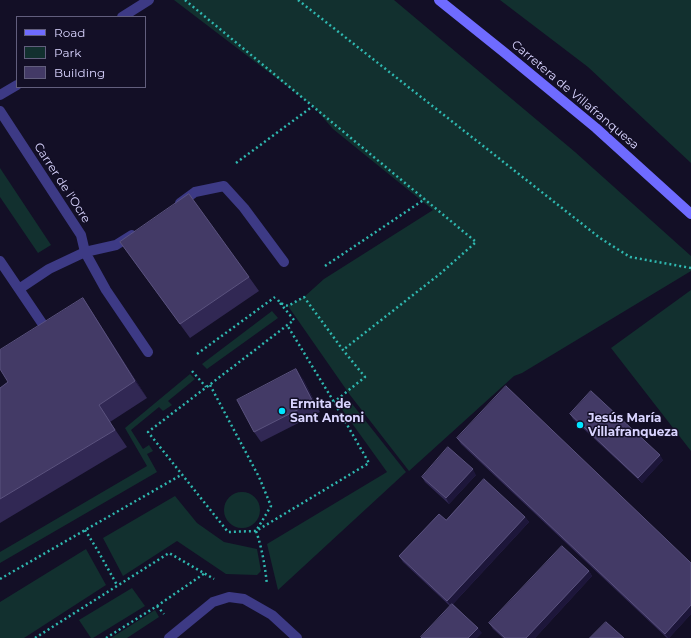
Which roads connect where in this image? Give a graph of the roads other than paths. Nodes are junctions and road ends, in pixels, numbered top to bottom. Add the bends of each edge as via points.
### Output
1 (149, 0) edge
2 (439, 0) edge
3 (124, 16) edge
4 (16, 86) edge
5 (0, 95) edge
6 (0, 111) edge
7 (169, 210) edge
8 (691, 214) edge
9 (143, 228) edge
10 (85, 252) junction
11 (0, 261) edge
12 (284, 262) dead end
13 (19, 289) junction
14 (34, 338) edge
15 (148, 352) dead end
16 (169, 638) edge
17 (296, 638) edge

1 - 3 street
2 - 8 main road, Carretera de Villafranquesa via 596,128
4 - 5 street
6 - 10 street, Carrer de l'Ocre via 81,235
7 - 12 street via 196,192 224,186 244,208
9 - 10 street via 116,245
10 - 13 street via 49,269
10 - 15 street, Carrer de l'Ocre via 106,290
11 - 13 street
13 - 14 street via 46,330
16 - 17 street via 213,602 229,597 244,599 272,615

